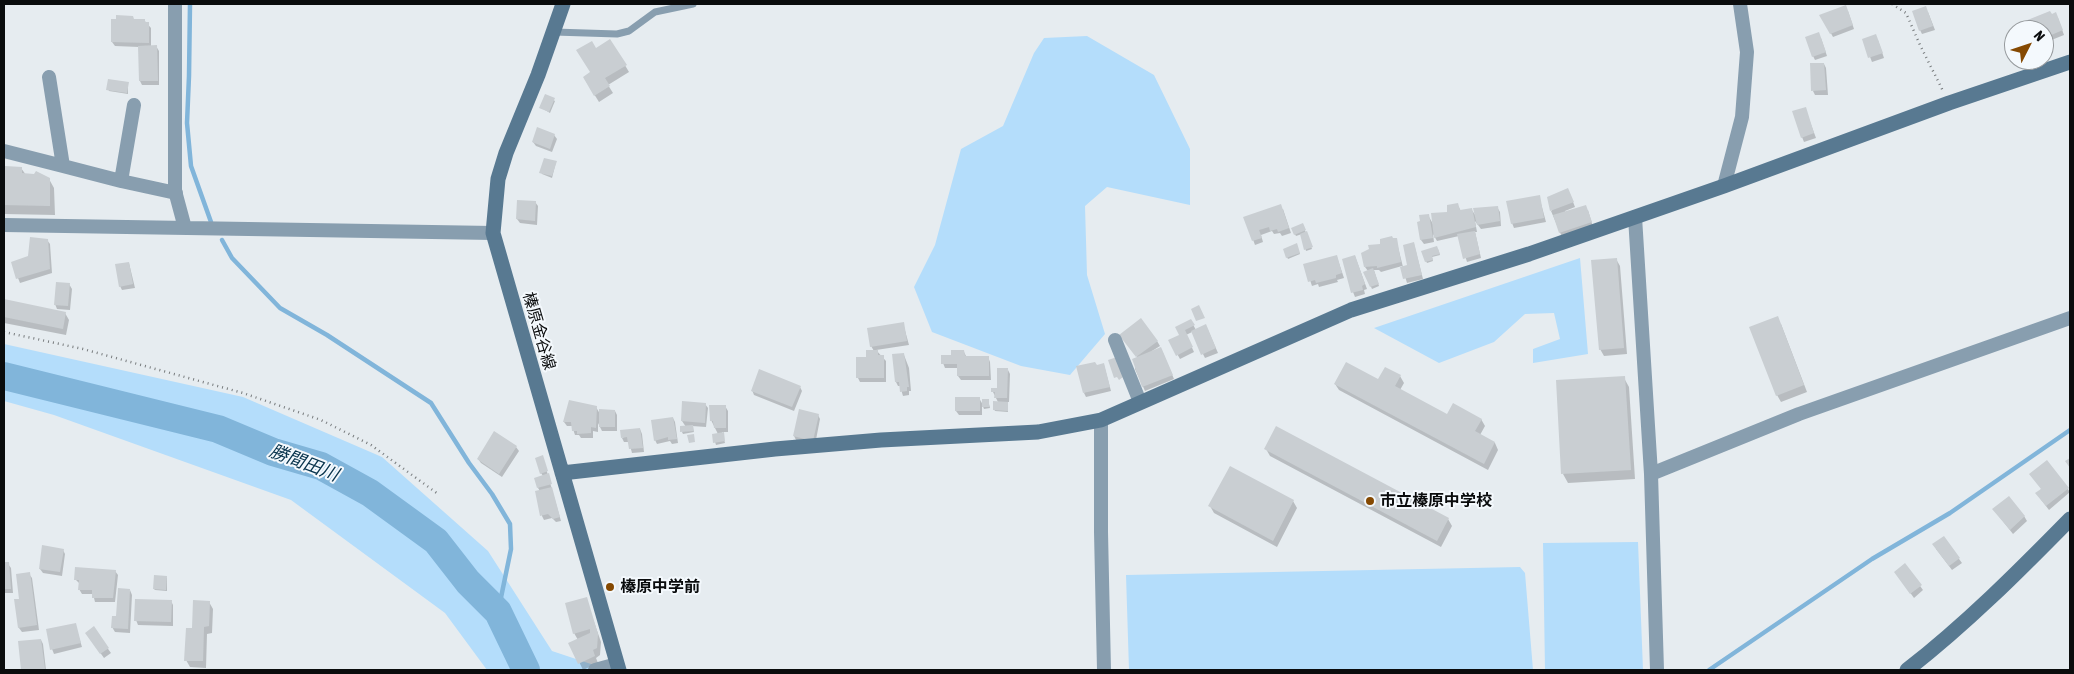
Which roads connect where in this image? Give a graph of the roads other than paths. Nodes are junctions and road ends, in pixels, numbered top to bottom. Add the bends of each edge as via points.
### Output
1 (175, 4) edge
2 (563, 4) edge
3 (693, 4) edge
4 (1740, 4) edge
5 (554, 32) junction
6 (2070, 62) edge
7 (49, 77) dead end
8 (134, 105) dead end
9 (4, 151) edge
10 (63, 166) junction
11 (120, 181) junction
12 (1724, 186) junction
13 (176, 193) junction
14 (1635, 217) junction
15 (4, 225) edge
16 (185, 228) junction
17 (493, 233) junction
18 (2070, 318) edge
19 (1115, 340) dead end
20 (1140, 402) junction
21 (1101, 420) junction
22 (562, 473) junction
23 (1651, 474) junction
24 (2070, 519) edge
25 (618, 667) edge
26 (595, 670) edge
27 (1104, 670) edge
28 (1657, 670) edge
29 (1907, 670) edge

1 - 13 street
2 - 5 street, 榛原金谷線
3 - 5 lane via 654,12 629,31 617,34
4 - 12 street via 1746,52 1742,117
5 - 17 street, 榛原金谷線 via 498,179
6 - 12 street
7 - 10 street
8 - 11 street
9 - 10 street
10 - 11 street
11 - 13 street
12 - 14 street
13 - 16 street
14 - 20 street via 1351,310
14 - 23 street
15 - 16 street
16 - 17 street
17 - 22 street, 榛原金谷線
18 - 23 street via 1799,414
19 - 20 street
20 - 21 street
21 - 22 street via 1038,432 775,449
21 - 27 street
22 - 25 street, 榛原金谷線
23 - 28 street
24 - 29 street via 2001,590
25 - 26 street

